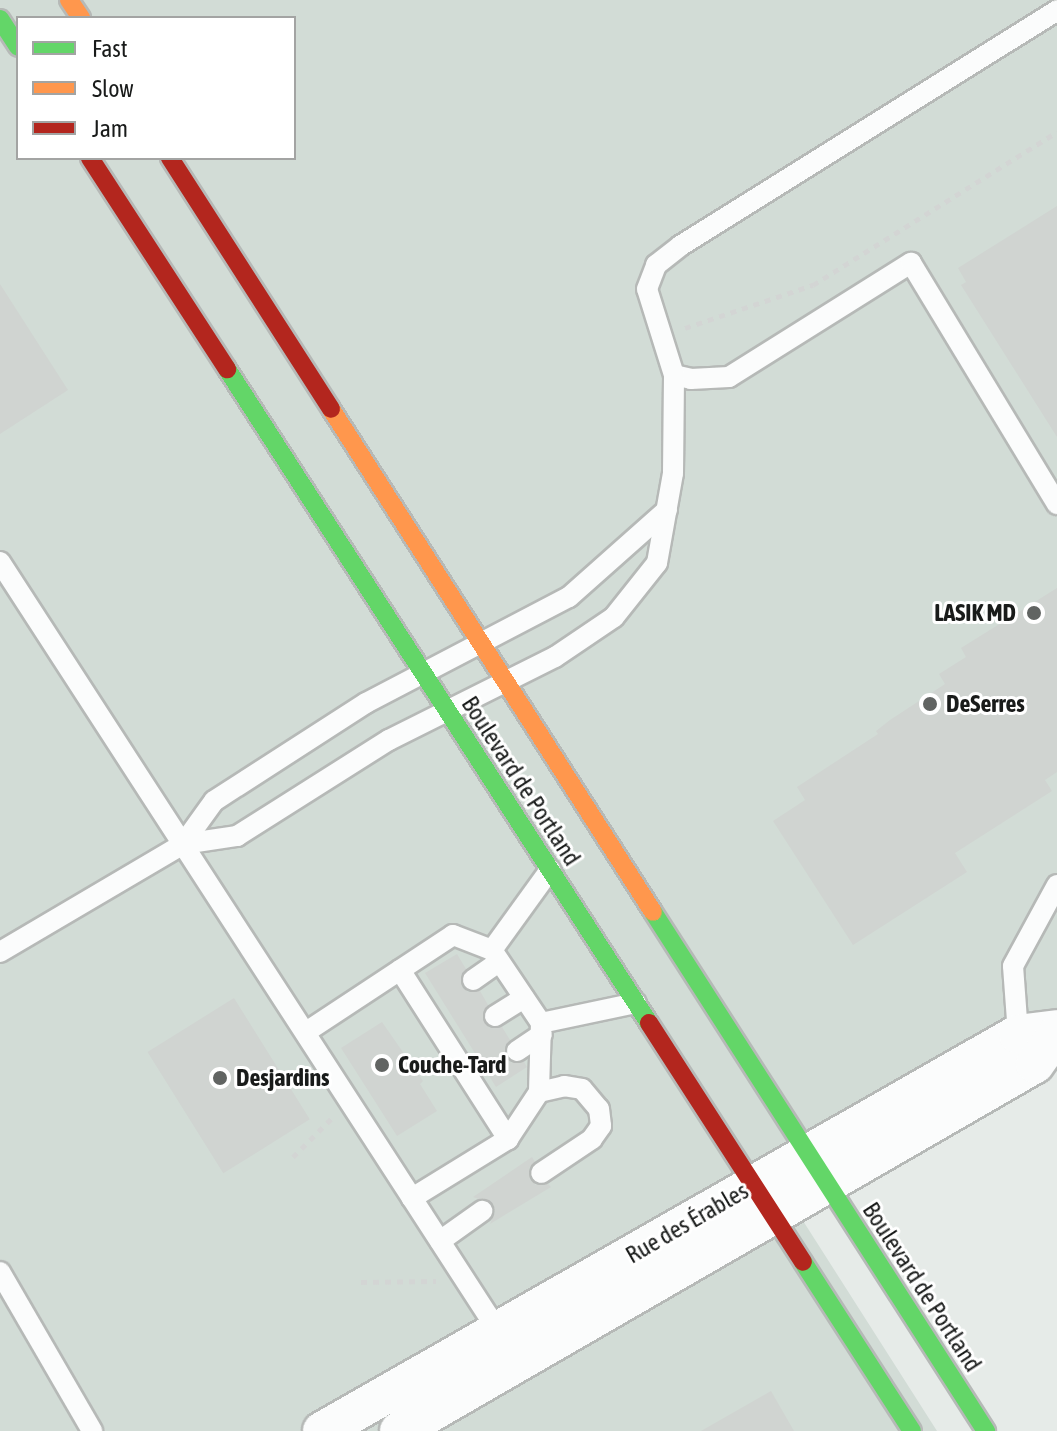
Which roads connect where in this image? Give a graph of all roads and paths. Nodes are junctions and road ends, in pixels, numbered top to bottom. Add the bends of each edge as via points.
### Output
1 (1057, 10) edge
2 (0, 19) edge
3 (16, 44) edge
4 (1057, 132) edge
5 (91, 160) edge
6 (171, 160) edge
7 (662, 336) junction
8 (674, 375) junction
9 (1057, 504) edge
10 (667, 510) junction
11 (0, 562) edge
12 (482, 644) junction
13 (423, 674) junction
14 (505, 681) junction
15 (447, 711) junction
16 (183, 844) junction
17 (550, 870) junction
18 (1057, 885) edge
19 (0, 952) edge
20 (495, 956) junction
21 (400, 970) junction
22 (473, 980) dead end
23 (524, 998) junction
24 (636, 1003) junction
25 (495, 1016) dead end
26 (541, 1029) junction
27 (306, 1032) junction
28 (1057, 1032) edge
29 (1018, 1034) junction
30 (517, 1051) dead end
31 (539, 1092) junction
32 (350, 1101) junction
33 (508, 1139) junction
34 (293, 1157) dead end
35 (819, 1169) junction
36 (541, 1173) dead end
37 (412, 1198) junction
38 (763, 1200) junction
39 (482, 1211) dead end
40 (440, 1241) junction
41 (0, 1272) edge
42 (466, 1281) junction
43 (361, 1282) dead end
44 (498, 1331) junction
45 (92, 1431) edge
46 (322, 1431) edge
47 (399, 1431) edge
48 (912, 1431) edge
49 (986, 1431) edge

1 - 7 lane via 656,265 647,289
2 - 3 main road
4 - 7 path via 813,285
5 - 13 main road, Boulevard de Portland
6 - 12 main road, Boulevard de Portland
7 - 8 lane
8 - 9 lane via 729,377 911,263
8 - 10 lane via 673,473
10 - 12 lane via 569,597
10 - 14 lane via 657,563 627,605 555,657
11 - 16 lane
12 - 13 lane
12 - 14 main road, Boulevard de Portland
13 - 15 main road, Boulevard de Portland
13 - 16 lane via 366,703 214,801
14 - 15 lane
14 - 35 main road, Boulevard de Portland
15 - 16 lane via 389,740 237,836
15 - 17 main road, Boulevard de Portland
16 - 19 lane
16 - 27 lane
17 - 20 lane
17 - 24 main road, Boulevard de Portland
18 - 29 lane via 1013,966
20 - 21 lane via 453,935
20 - 22 lane
20 - 23 lane
21 - 27 lane
21 - 33 lane via 435,1006 479,1076
23 - 25 lane
23 - 26 lane
24 - 26 lane
24 - 38 main road, Boulevard de Portland
26 - 30 lane
26 - 31 lane
27 - 32 lane
28 - 29 street, Rue des Érables
28 - 35 street, Rue des Érables via 1035,1064
29 - 35 street, Rue des Érables
31 - 33 lane
31 - 36 lane via 564,1086 582,1089 599,1109 601,1126 592,1139
32 - 34 path
32 - 37 lane
33 - 37 lane
35 - 38 street, Rue des Érables
35 - 49 main road, Boulevard de Portland
37 - 40 lane
38 - 44 street, Rue des Érables
38 - 47 street, Rue des Érables via 519,1364
38 - 48 main road, Boulevard de Portland
39 - 40 lane
40 - 42 lane
41 - 45 lane
42 - 43 path
42 - 44 lane
44 - 46 street, Rue des Érables

